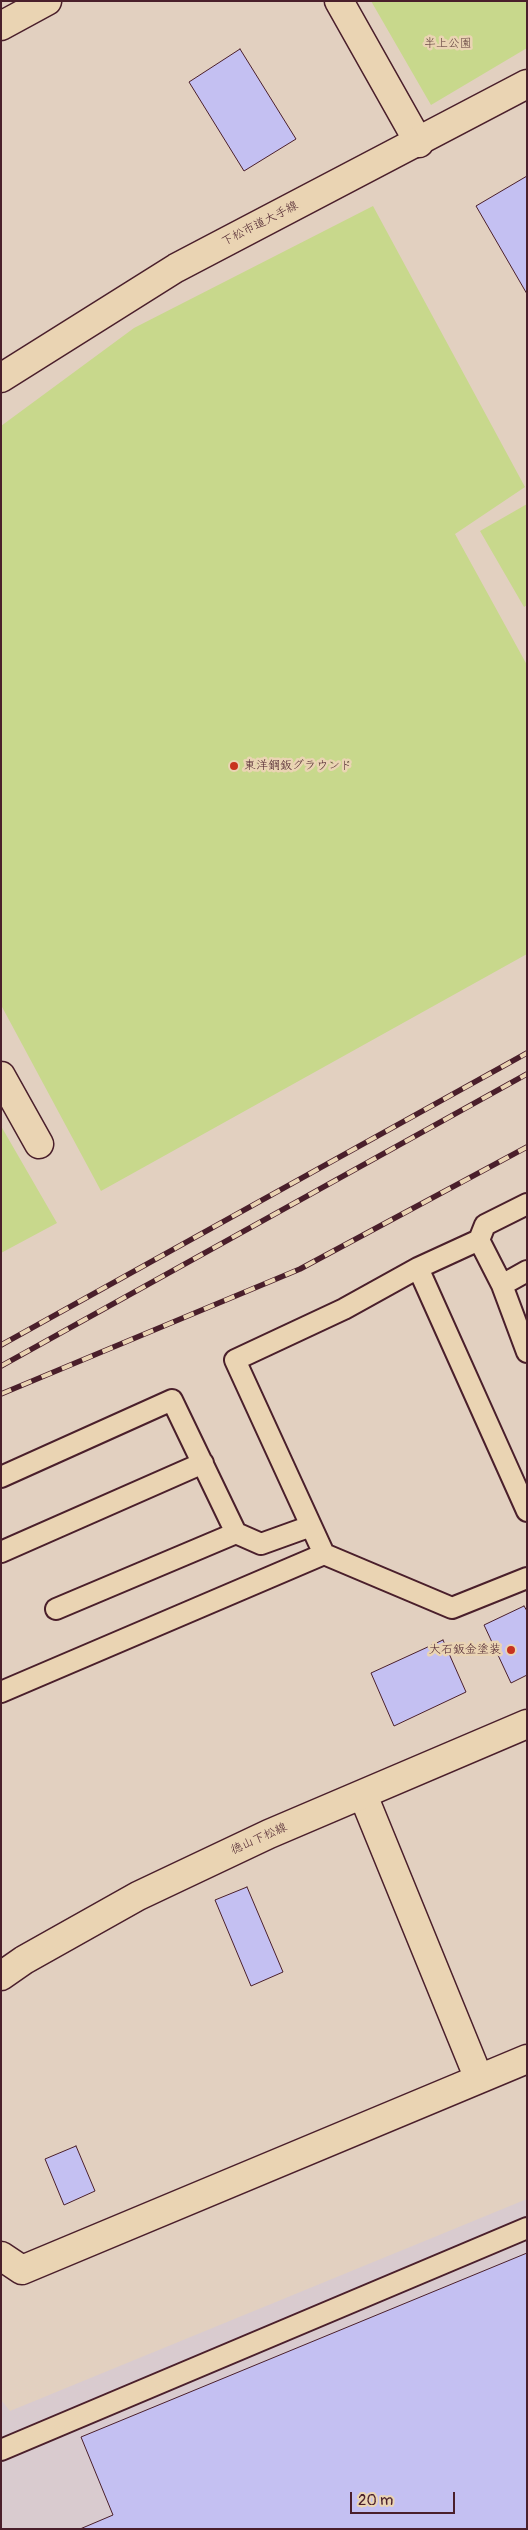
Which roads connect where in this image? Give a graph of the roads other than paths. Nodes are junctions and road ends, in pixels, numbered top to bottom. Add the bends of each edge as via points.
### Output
1 (47, 1) edge
2 (339, 1) edge
3 (1, 26) edge
4 (527, 84) edge
5 (419, 143) junction
6 (1, 378) edge
7 (1, 1076) edge
8 (39, 1144) dead end
9 (527, 1204) edge
10 (479, 1240) junction
11 (418, 1268) junction
12 (527, 1271) edge
13 (502, 1285) junction
14 (527, 1352) edge
15 (202, 1463) junction
16 (1, 1477) edge
17 (522, 1486) edge
18 (527, 1511) edge
19 (310, 1526) junction
20 (236, 1534) junction
21 (1, 1552) edge
22 (324, 1554) junction
23 (527, 1578) edge
24 (56, 1609) dead end
25 (1, 1692) edge
26 (527, 1724) edge
27 (363, 1795) junction
28 (1, 1976) edge
29 (527, 2059) edge
30 (479, 2078) junction
31 (527, 2228) edge
32 (1, 2256) edge
33 (1, 2450) edge

1 - 3 street
2 - 5 street
4 - 5 street, 下松市道大手線
5 - 6 street, 下松市道大手線 via 176,268
7 - 8 street
9 - 10 lane via 485,1225
10 - 11 lane
10 - 13 lane
11 - 17 lane
11 - 19 lane via 344,1309 235,1360
12 - 13 lane
13 - 14 lane
15 - 16 lane via 172,1400
15 - 20 lane
15 - 21 lane
17 - 18 lane
19 - 20 lane via 261,1544
19 - 22 lane
20 - 24 lane
22 - 23 lane via 452,1608
22 - 25 lane
26 - 27 street, 徳山下松線
27 - 28 street, 徳山下松線 via 269,1834 138,1896
27 - 30 street
29 - 30 street
30 - 32 street via 22,2270
31 - 33 lane

